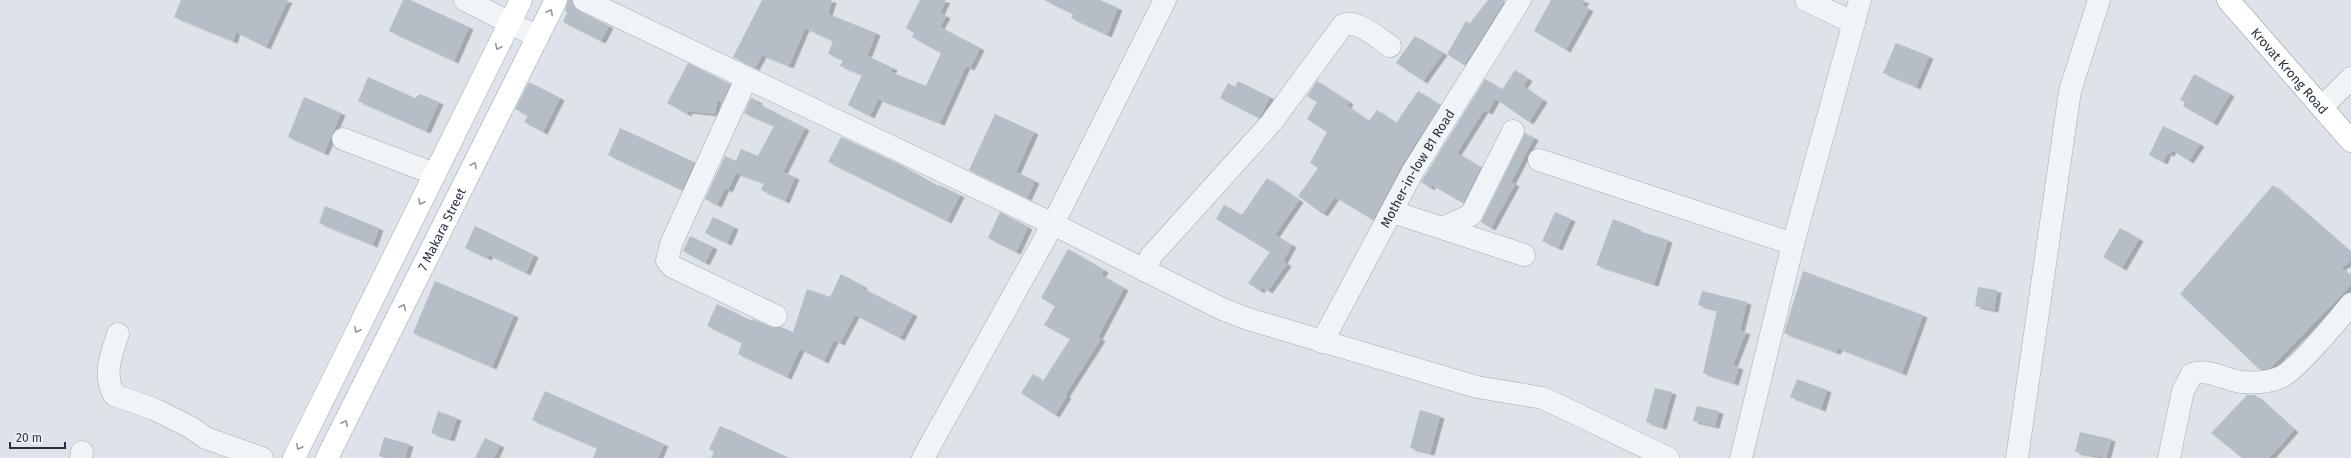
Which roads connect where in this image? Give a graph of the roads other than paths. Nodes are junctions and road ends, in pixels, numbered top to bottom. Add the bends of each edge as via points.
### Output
1 (465, 0) edge
2 (521, 0) edge
3 (556, 0) edge
4 (584, 0) edge
5 (1165, 0) edge
6 (1520, 0) edge
7 (1806, 0) edge
8 (1860, 0) edge
9 (2098, 0) edge
10 (2228, 0) edge
11 (1854, 23) junction
12 (510, 24) junction
13 (538, 38) junction
14 (1390, 46) dead end
15 (2351, 78) edge
16 (746, 79) junction
17 (2322, 107) junction
18 (1513, 131) dead end
19 (343, 139) dead end
20 (2351, 141) edge
21 (1539, 160) dead end
22 (435, 174) junction
23 (1393, 212) junction
24 (1053, 224) junction
25 (1443, 228) junction
26 (1793, 244) junction
27 (1524, 255) dead end
28 (1145, 271) junction
29 (2351, 304) edge
30 (776, 316) dead end
31 (118, 334) dead end
32 (1322, 342) junction
33 (262, 458) edge
34 (294, 458) edge
35 (327, 458) edge
36 (923, 458) edge
37 (1668, 458) edge
38 (1741, 458) edge
39 (2017, 458) edge
40 (2169, 458) edge

1 - 12 street
2 - 12 main road
13 -> 3 main road, 7 Makara Street
4 - 16 street
5 - 24 street
6 - 23 street, Mother-in-low B1 Road via 1413,171
7 - 11 street
8 - 11 street
9 - 39 street via 2070,91
10 - 17 main road, Krovat Krong Road
11 - 26 street
12 - 13 street
12 -> 22 main road
35 -> 13 main road, 7 Makara Street
14 - 28 street via 1355,24 1343,25 1271,123 1151,256
15 - 17 street
16 - 24 street
16 - 30 street via 671,244 667,261 673,267
17 - 20 main road, Krovat Krong Road
18 - 25 street via 1471,215
19 - 22 street
21 - 26 street
22 -> 34 main road
23 - 25 street
23 - 32 street, Mother-in-low B1 Road
24 - 28 street
24 - 36 street
25 - 27 street
26 - 38 street
28 - 32 street via 1202,300 1248,319
29 - 40 street via 2282,377 2241,382 2203,371 2192,374 2183,391
31 - 33 street via 108,367 108,384 114,395 154,409 206,438
32 - 37 street via 1477,387 1543,398

